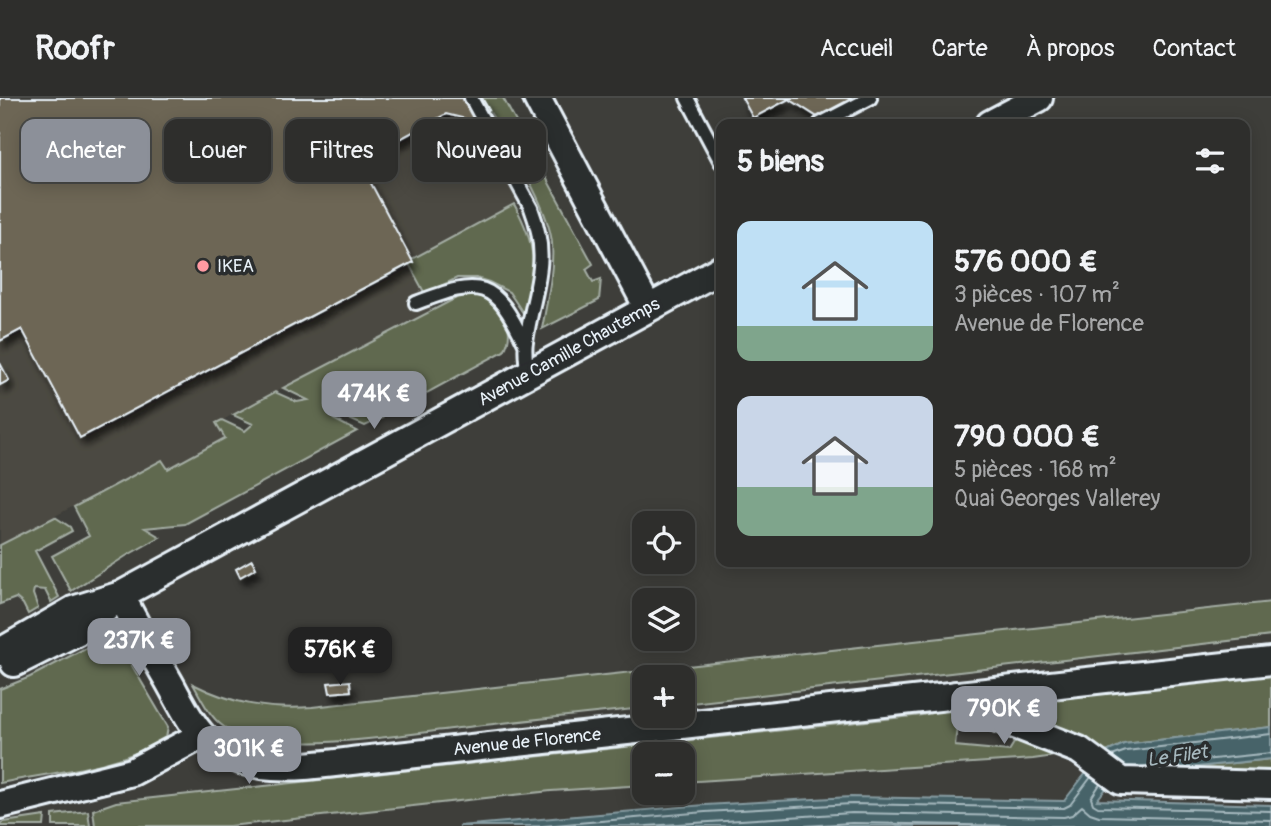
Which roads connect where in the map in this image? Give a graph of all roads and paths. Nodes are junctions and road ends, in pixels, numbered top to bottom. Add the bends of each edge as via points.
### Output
1 (471, 98) edge
2 (537, 98) edge
3 (687, 98) edge
4 (870, 98) edge
5 (1039, 98) edge
6 (830, 119) edge
7 (999, 119) edge
8 (716, 153) edge
9 (716, 272) edge
10 (416, 303) dead end
11 (648, 308) junction
12 (525, 344) junction
13 (527, 374) junction
14 (121, 595) junction
15 (0, 652) edge
16 (1271, 661) edge
17 (0, 668) edge
18 (955, 695) junction
19 (202, 735) junction
20 (1271, 785) edge
21 (0, 805) edge

1 - 12 lane via 538,226 540,281
2 - 11 street
3 - 8 lane
4 - 6 lane
5 - 7 street
9 - 11 street, Avenue Camille Chautemps
10 - 12 lane via 461,287 484,290 500,299
11 - 13 street, Avenue Camille Chautemps
12 - 13 lane
13 - 14 street, Avenue Camille Chautemps
14 - 15 street, Avenue Camille Chautemps via 73,610
14 - 17 street, Avenue Camille Chautemps via 82,629
14 - 19 street, Avenue de Florence
16 - 18 street, Avenue de Florence
18 - 19 street, Avenue de Florence via 283,767 236,758
18 - 20 street via 977,710 1079,750 1121,781
19 - 21 street via 132,772

